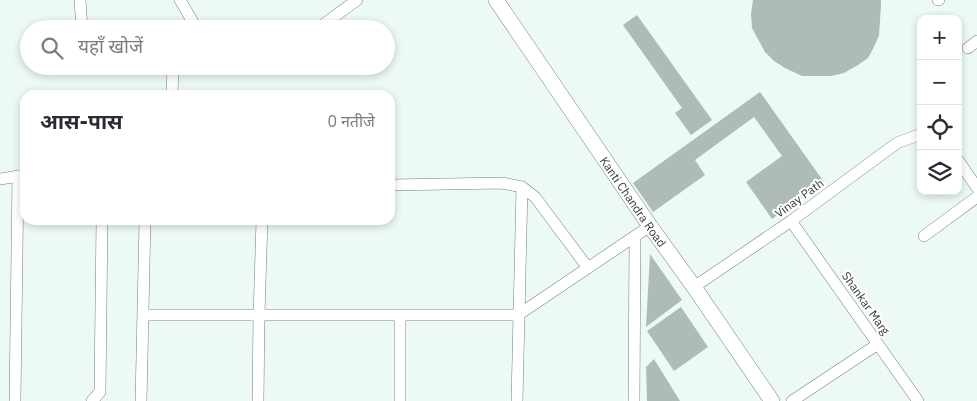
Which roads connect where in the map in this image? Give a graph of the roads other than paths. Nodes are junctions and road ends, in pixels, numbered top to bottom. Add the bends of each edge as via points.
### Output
1 (80, 0) edge
2 (180, 0) edge
3 (357, 0) edge
4 (496, 0) edge
5 (81, 20) edge
6 (191, 20) edge
7 (329, 20) edge
8 (173, 75) edge
9 (172, 90) edge
10 (917, 135) edge
11 (962, 166) edge
12 (20, 175) edge
13 (0, 179) edge
14 (395, 185) edge
15 (522, 187) junction
16 (977, 188) edge
17 (977, 196) edge
18 (791, 221) junction
19 (20, 225) edge
20 (102, 225) edge
21 (144, 225) edge
22 (262, 225) edge
23 (650, 226) junction
24 (635, 236) junction
25 (924, 236) dead end
26 (588, 268) junction
27 (694, 286) junction
28 (143, 315) junction
29 (259, 315) junction
30 (400, 315) junction
31 (518, 315) junction
32 (878, 344) junction
33 (15, 401) edge
34 (92, 401) edge
35 (141, 401) edge
36 (258, 401) edge
37 (400, 401) edge
38 (517, 401) edge
39 (634, 401) edge
40 (772, 401) edge
41 (792, 401) edge
42 (918, 401) edge

1 - 5 street
2 - 6 street
3 - 7 street
4 - 23 street, Kanti Chandra Road
8 - 9 street
10 - 18 street, Vinay Path via 896,143
11 - 16 street
12 - 13 street
14 - 15 street via 502,183
15 - 26 street via 535,198
15 - 31 street
17 - 25 street
18 - 27 street, Vinay Path
18 - 32 street, Shankar Marg
19 - 33 street
20 - 34 street via 100,392
21 - 28 street
22 - 29 street
23 - 24 street
23 - 27 street, Kanti Chandra Road
24 - 26 street
24 - 39 street
26 - 31 street
27 - 40 street, Kanti Chandra Road
28 - 29 street
28 - 35 street
29 - 30 street
29 - 36 street
30 - 31 street
30 - 37 street
31 - 38 street
32 - 41 street
32 - 42 street, Shankar Marg

